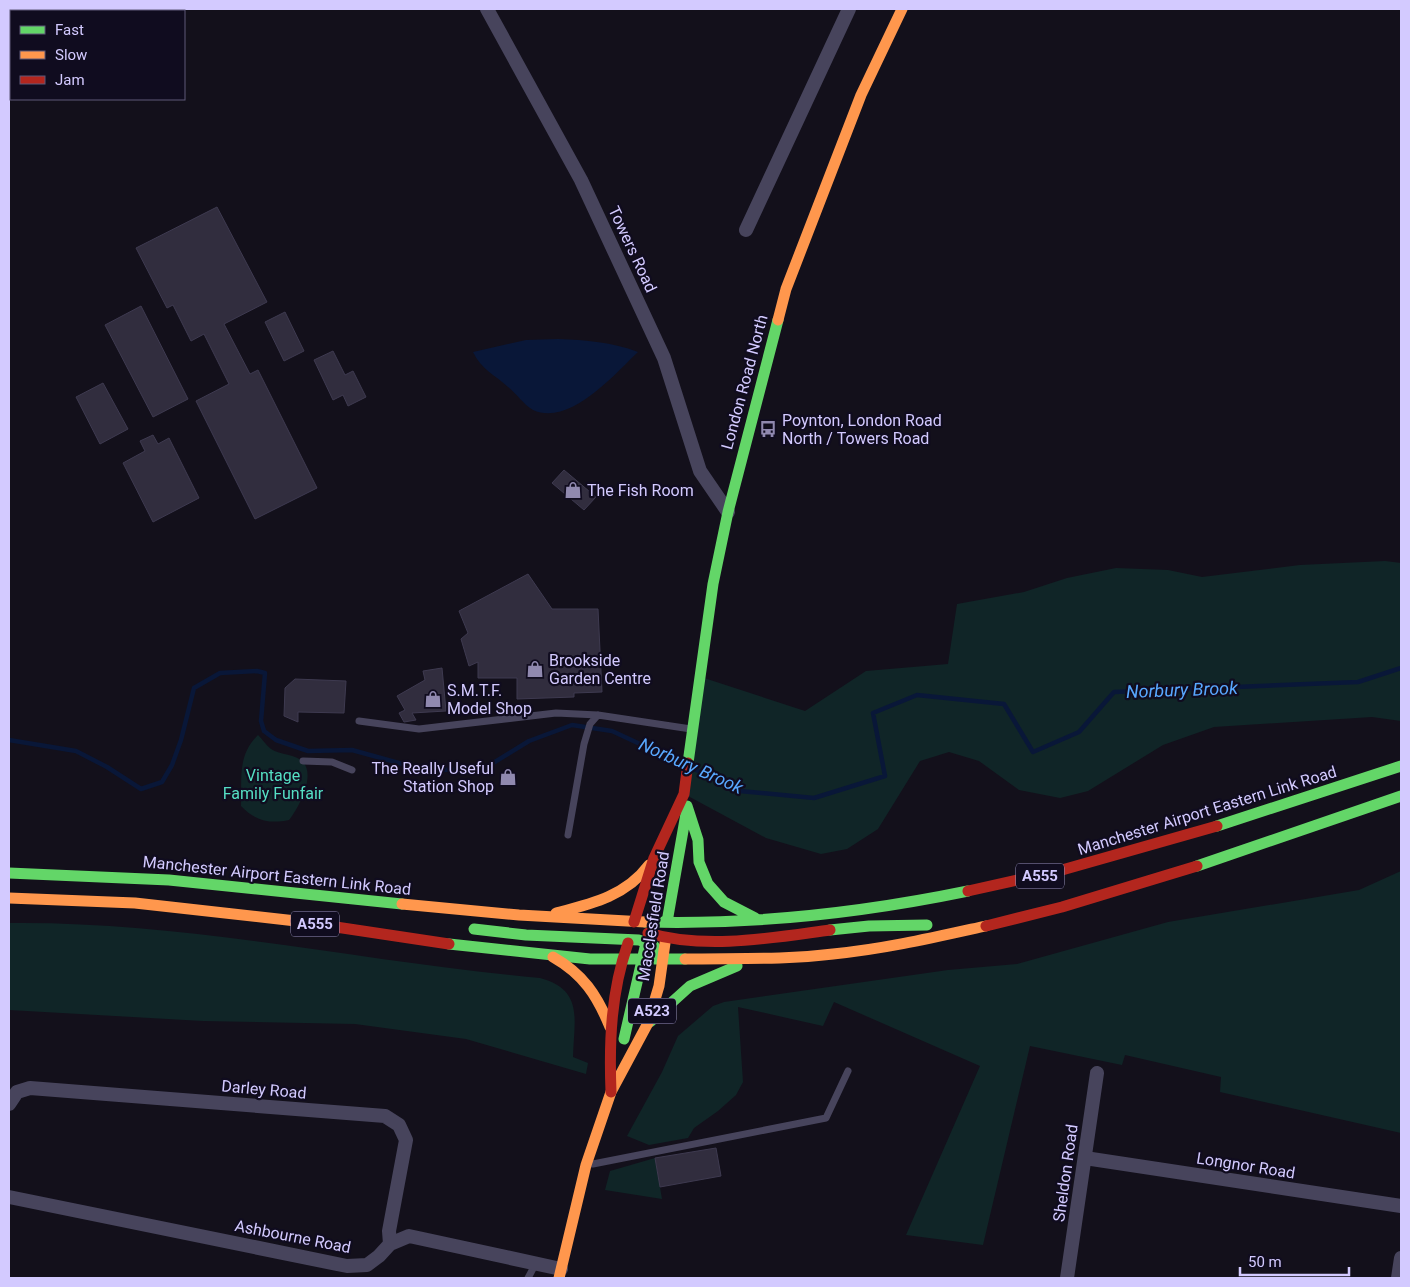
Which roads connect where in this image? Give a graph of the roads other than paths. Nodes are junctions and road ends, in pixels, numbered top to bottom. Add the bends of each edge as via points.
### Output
1 (487, 9) edge
2 (849, 9) edge
3 (902, 9) edge
4 (746, 230) dead end
5 (728, 512) junction
6 (598, 715) junction
7 (359, 721) dead end
8 (694, 730) junction
9 (303, 761) dead end
10 (1401, 766) edge
11 (352, 770) dead end
12 (686, 782) joint
13 (684, 794) junction
14 (1401, 796) edge
15 (687, 806) junction
16 (568, 835) dead end
17 (654, 858) junction
18 (9, 873) edge
19 (310, 894) junction
20 (9, 898) edge
21 (401, 916) dead end
22 (542, 917) junction
23 (756, 918) junction
24 (634, 922) junction
25 (667, 922) junction
26 (985, 925) junction
27 (465, 928) dead end
28 (649, 938) junction
29 (629, 939) junction
30 (666, 939) junction
31 (551, 956) junction
32 (621, 959) junction
33 (641, 959) junction
34 (664, 959) junction
35 (757, 959) junction
36 (648, 1023) junction
37 (610, 1027) junction
38 (848, 1071) dead end
39 (1097, 1073) dead end
40 (610, 1076) junction
41 (611, 1092) junction
42 (9, 1104) edge
43 (1085, 1158) junction
44 (586, 1165) junction
45 (9, 1197) edge
46 (1401, 1206) edge
47 (390, 1244) junction
48 (1401, 1258) edge
49 (536, 1263) junction
50 (560, 1274) edge
51 (528, 1278) edge
52 (1067, 1278) edge
53 (1398, 1278) edge

1 - 5 street, Towers Road via 585,188 664,358 700,471
2 - 4 street
3 - 5 main road, London Road North via 861,96 786,289
5 - 8 main road, London Road North via 713,584
6 - 7 lane via 556,713 419,730
6 - 8 lane
6 - 16 lane via 590,724 584,744
8 - 12 main road, London Road North
9 - 11 lane via 332,762
10 - 23 main road, Manchester Airport Eastern Link Road / A555 via 1120,855 1028,879 848,912
12 - 13 main road, Macclesfield Road
13 - 15 main road, Macclesfield Road
13 - 17 main road, Macclesfield Road
14 - 26 main road, A555 via 1127,888
15 - 23 main road via 698,840 699,862 708,884 724,902
15 - 25 main road, Macclesfield Road
17 - 22 main road via 645,874 633,884 601,901
17 - 24 main road, Macclesfield Road
18 - 19 main road, Manchester Airport Eastern Link Road / A555 via 163,879
19 - 21 main road
19 - 22 main road, Manchester Airport Eastern Link Road / A555
20 - 31 main road, A555 via 165,905 500,952
22 - 24 main road, A555
23 - 25 main road, Manchester Airport Eastern Link Road / A555
24 - 25 main road, Manchester Airport Eastern Link Road / A555
24 - 28 main road
24 - 29 main road, Macclesfield Road / A523
25 - 28 main road via 657,927
25 - 30 main road, Macclesfield Road / A523
26 - 30 main road via 871,926 726,940
26 - 35 main road, A555 via 850,952
27 - 29 main road
28 - 29 main road
28 - 30 main road
28 - 33 main road
28 - 34 main road
29 - 32 main road, Macclesfield Road / A523
30 - 34 main road, Macclesfield Road / A523
31 - 32 main road, A555
31 - 37 main road via 588,982
32 - 33 main road, A555
32 - 37 main road, Macclesfield Road / A523
33 - 34 main road, A555
33 - 40 main road via 620,1056
34 - 35 main road, A555
34 - 36 main road, Macclesfield Road / A523
35 - 36 main road via 700,980 682,991
36 - 41 main road, Macclesfield Road / A523
37 - 40 main road, Macclesfield Road / A523
38 - 44 lane via 826,1118
39 - 43 street, Sheldon Road
40 - 41 main road, Macclesfield Road / A523
41 - 44 main road, Macclesfield Road / A523
42 - 47 street, Darley Road via 17,1092 30,1088 385,1116 399,1125 406,1140 389,1231
43 - 46 street, Longnor Road
43 - 52 street, Sheldon Road
44 - 50 main road, Macclesfield Road / A523
45 - 47 street, Ashbourne Road via 348,1266 367,1265
47 - 49 street, Ashbourne Road via 409,1236
48 - 53 street
49 - 50 street, Ashbourne Road
49 - 51 lane

